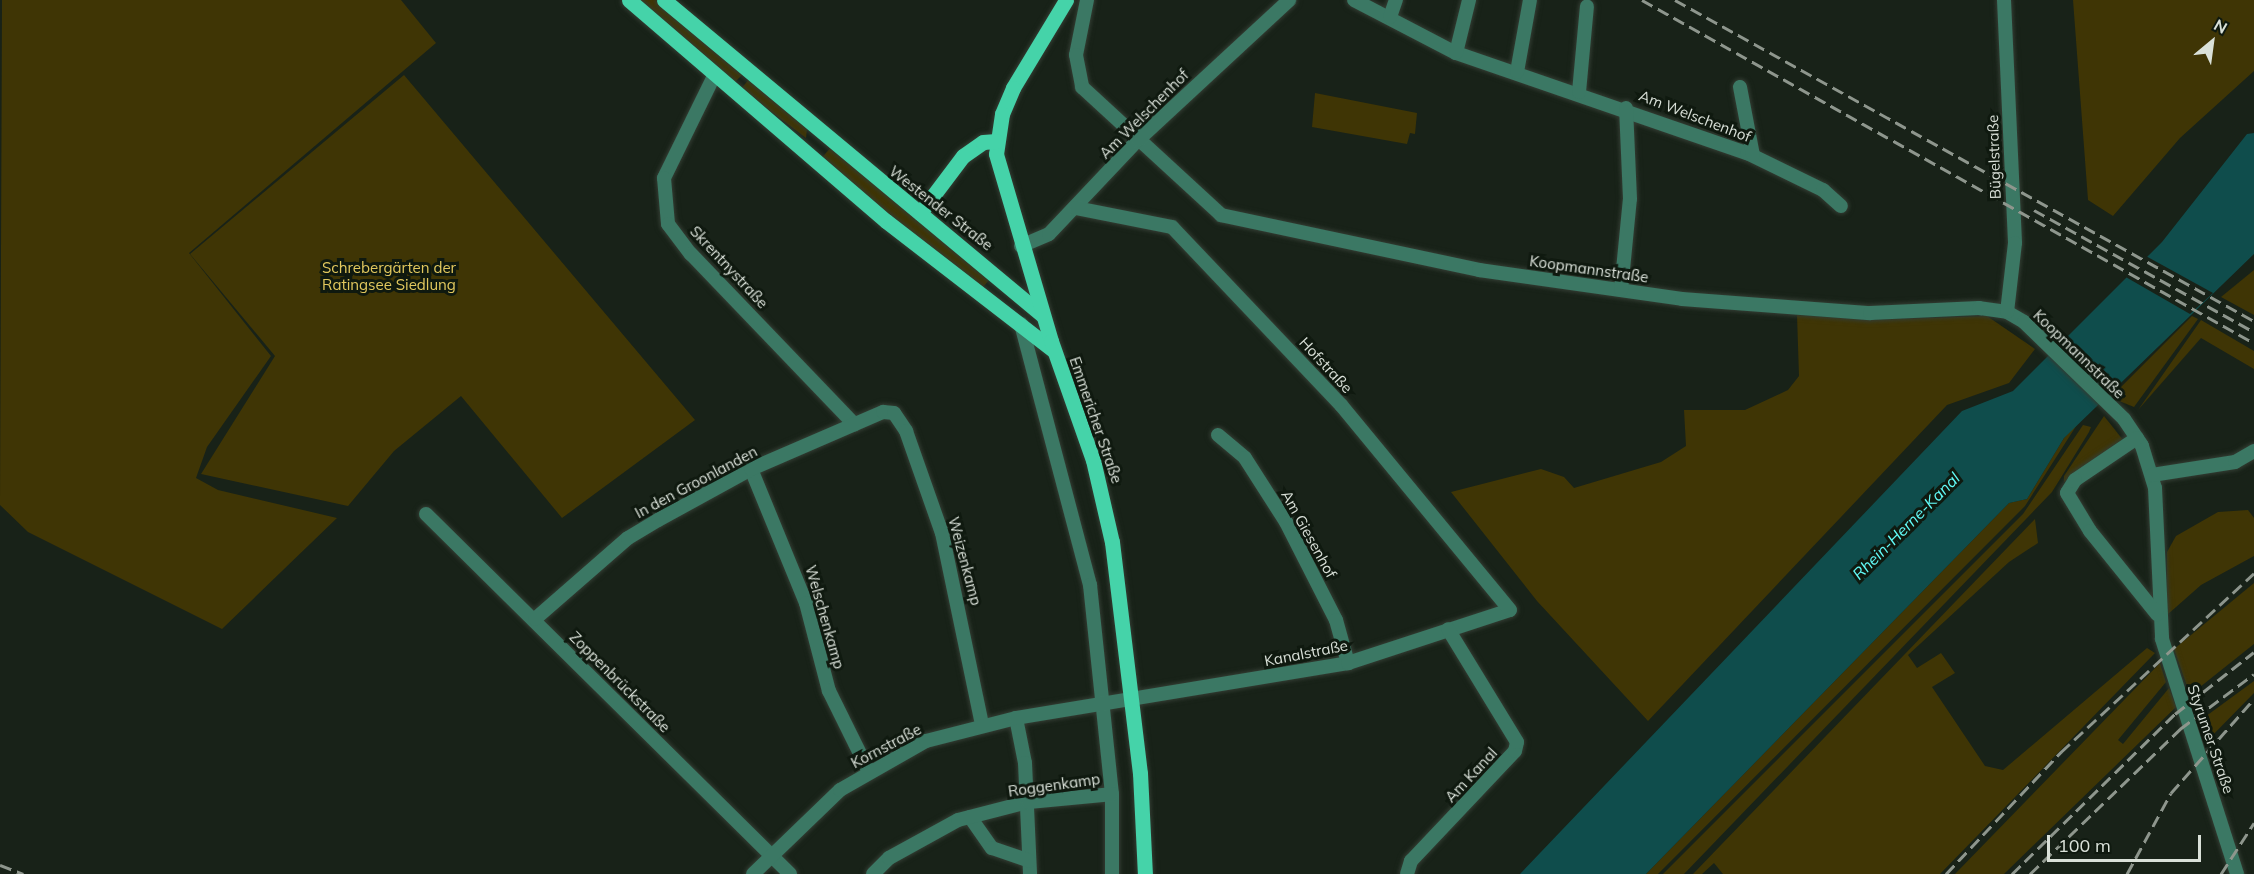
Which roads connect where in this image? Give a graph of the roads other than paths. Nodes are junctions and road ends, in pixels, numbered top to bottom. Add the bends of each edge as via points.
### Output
1 (629, 0) edge
2 (664, 0) edge
3 (1066, 0) edge
4 (1290, 0) edge
5 (1354, 0) edge
6 (1396, 0) edge
7 (1469, 0) edge
8 (1530, 0) edge
9 (2004, 0) edge
10 (1088, 3) edge
11 (1587, 6) dead end
12 (1390, 17) junction
13 (1456, 53) junction
14 (1517, 72) junction
15 (715, 74) junction
16 (1740, 87) dead end
17 (1579, 92) junction
18 (1626, 108) junction
19 (815, 129) junction
20 (1138, 140) junction
21 (996, 141) junction
22 (797, 145) junction
23 (1753, 155) junction
24 (1841, 207) dead end
25 (1076, 208) junction
26 (920, 213) junction
27 (1021, 246) junction
28 (1621, 290) junction
29 (2007, 312) junction
30 (1043, 316) junction
31 (1021, 324) junction
32 (1049, 343) junction
33 (1030, 353) junction
34 (894, 413) joint
35 (854, 424) junction
36 (1218, 435) dead end
37 (2137, 438) junction
38 (2254, 451) edge
39 (751, 469) junction
40 (2153, 481) junction
41 (426, 514) dead end
42 (1510, 610) joint
43 (2157, 614) junction
44 (535, 619) junction
45 (1448, 629) junction
46 (1348, 663) junction
47 (1132, 701) junction
48 (1102, 703) junction
49 (1016, 718) junction
50 (982, 725) junction
51 (869, 772) junction
52 (1112, 794) junction
53 (1028, 802) junction
54 (970, 817) junction
55 (772, 856) junction
56 (1029, 867) edge
57 (753, 874) edge
58 (790, 874) edge
59 (873, 874) edge
60 (1112, 874) edge
61 (1145, 874) edge
62 (1407, 874) edge
63 (2237, 874) edge

1 - 15 main road
2 - 19 main road, Westender Straße
3 - 21 main road, Emmericher Straße via 1013,88
4 - 20 street, Am Welschenhof
5 - 12 street, Am Welschenhof
6 - 12 street
7 - 13 street
8 - 14 street
9 - 29 street, Bügelstraße via 2014,243
10 - 20 street, Koopmannstraße via 1076,55 1082,87
11 - 17 street
12 - 13 street, Am Welschenhof
13 - 14 street, Am Welschenhof
14 - 17 street, Am Welschenhof
15 - 22 main road
15 - 35 street, Skrentnystraße via 684,127 664,178 668,224 691,254
16 - 23 street, Am Welschenhof
17 - 18 street, Am Welschenhof
18 - 23 street, Am Welschenhof
18 - 28 street, Am Welschenhof via 1630,199
19 - 22 main road via 812,141
19 - 26 main road, Westender Straße
20 - 25 street, Am Welschenhof
20 - 28 street, Koopmannstraße via 1205,204 1230,218 1476,270
21 - 26 main road via 983,142 963,156
21 - 27 main road, Emmericher Straße via 998,172
22 - 31 main road
23 - 24 street, Am Welschenhof via 1823,190
25 - 27 street, Am Welschenhof via 1049,234
25 - 42 street, Hofstraße via 1172,227 1341,405
26 - 30 main road, Westender Straße
27 - 30 main road, Emmericher Straße
28 - 29 street, Koopmannstraße via 1866,313 1979,308
29 - 37 street, Koopmannstraße via 2044,342
30 - 31 main road via 1032,326
30 - 32 main road, Emmericher Straße
31 - 32 main road
31 - 33 street
32 - 33 street
32 - 47 main road, Emmericher Straße via 1103,498
33 - 48 street via 1076,517 1090,585
34 - 35 street, In den Groonlanden
34 - 50 street, Weizenkamp via 902,420 942,533
35 - 39 street, In den Groonlanden
36 - 46 street, Am Giesenhof via 1245,458 1286,522 1336,620
37 - 40 street, Koopmannstraße
37 - 43 street, Styrumer Straße via 2075,480 2067,493 2090,531
38 - 40 street via 2235,462
39 - 44 street, In den Groonlanden via 628,538
39 - 51 street, Welschenkamp via 805,600 829,692
40 - 43 street, Styrumer Straße
41 - 44 street, Zoppenbrückstraße
42 - 45 street, Kanalstraße
43 - 63 street, Styrumer Straße
44 - 55 street, Zoppenbrückstraße
45 - 46 street, Kanalstraße
45 - 62 street, Am Kanal via 1517,742 1515,751 1411,861
46 - 47 street, Kanalstraße
47 - 48 street, Kanalstraße
47 - 61 main road, Emmericher Straße
48 - 49 street, Kornstraße
48 - 52 street
49 - 50 street, Kornstraße
49 - 53 street
50 - 51 street, Kornstraße via 926,741
51 - 55 street, Kornstraße via 840,790
52 - 53 street, Roggenkamp
52 - 60 street
53 - 54 street, Roggenkamp
53 - 56 street
54 - 56 street via 992,848
54 - 59 street, Roggenkamp via 889,858
55 - 57 street, Kornstraße
55 - 58 street, Zoppenbrückstraße

